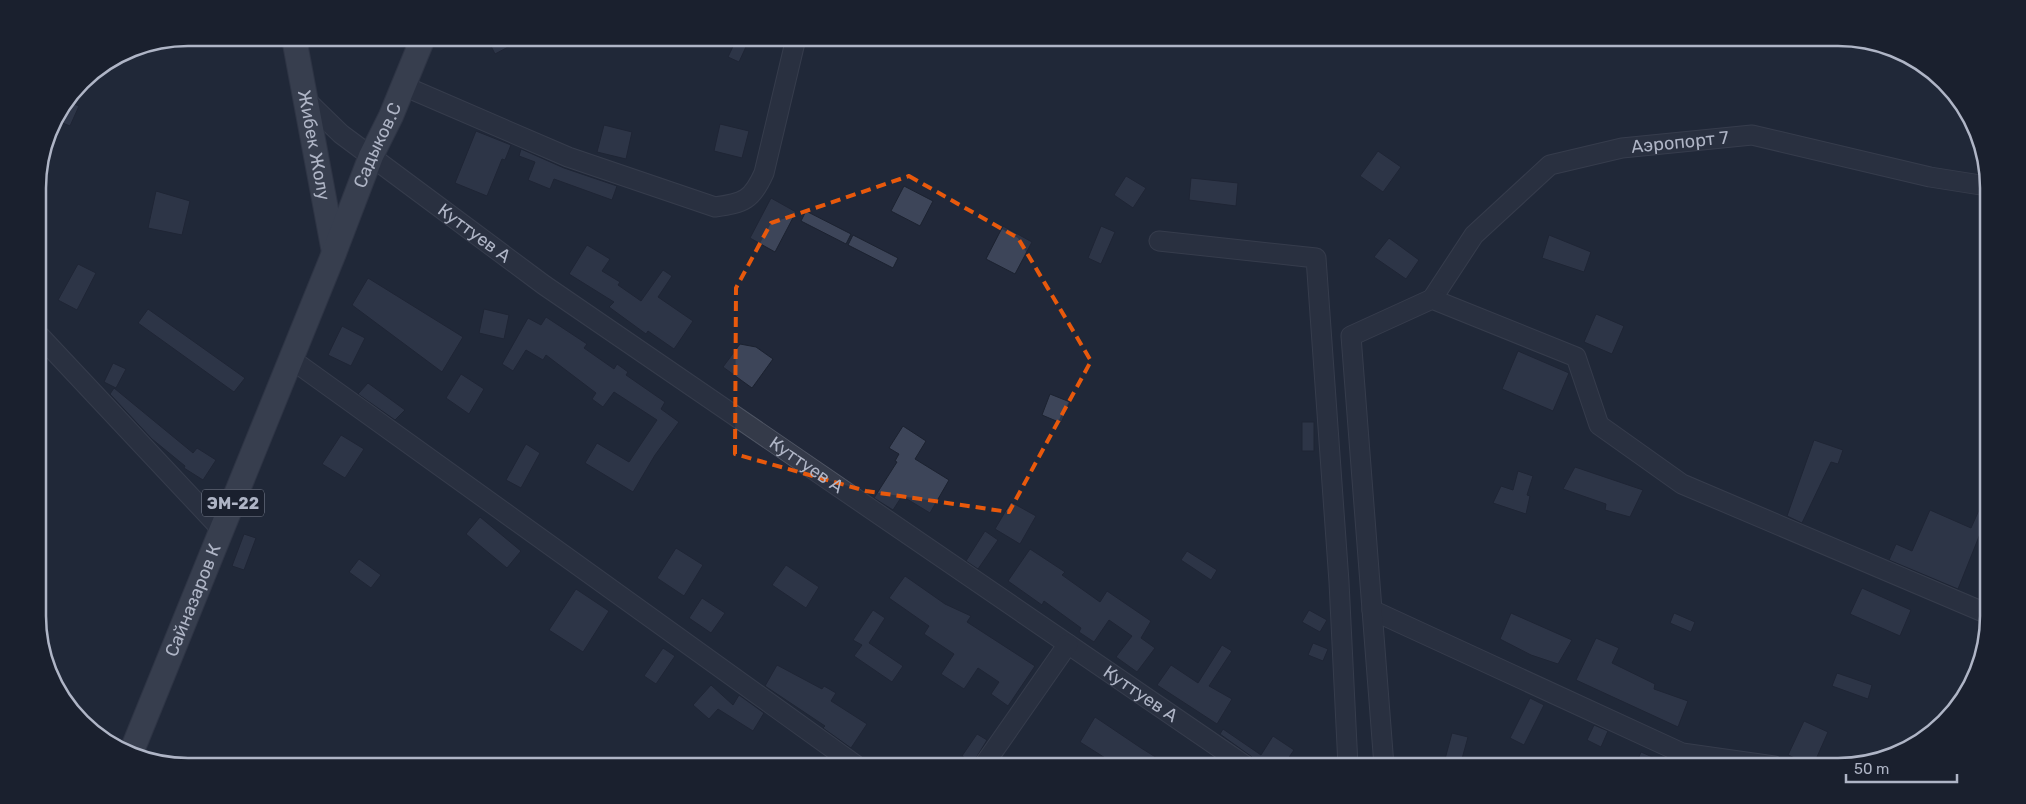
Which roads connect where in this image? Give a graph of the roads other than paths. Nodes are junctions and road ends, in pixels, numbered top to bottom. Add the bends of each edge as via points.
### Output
1 (296, 46) edge
2 (420, 46) edge
3 (794, 46) edge
4 (404, 84) junction
5 (306, 100) junction
6 (370, 156) junction
7 (1980, 185) edge
8 (1159, 241) dead end
9 (334, 253) junction
10 (1432, 299) junction
11 (47, 343) edge
12 (291, 359) junction
13 (222, 530) junction
14 (1372, 610) junction
15 (1980, 611) edge
16 (1068, 644) junction
17 (134, 746) edge
18 (1233, 757) edge
19 (1348, 757) edge
20 (1383, 757) edge
21 (1711, 757) edge
22 (845, 758) edge
23 (988, 758) edge

1 - 5 main road, Жибек Жолу
2 - 4 main road, Садыков.С
3 - 4 street via 764,173 757,189 740,203 715,207 568,156
4 - 6 main road, Садыков.С
5 - 6 street, Куттуев А via 341,134
5 - 9 main road, Жибек Жолу
6 - 9 main road, Садыков.С
6 - 16 street, Куттуев А via 544,286
7 - 10 street, Аэропорт 7 via 1752,135 1622,148 1550,165 1474,236
8 - 19 street via 1316,258 1340,582
9 - 12 main road, Сайназаров К / ЭМ-22
10 - 14 street via 1351,336
10 - 15 street via 1576,357 1599,425 1682,484
11 - 13 street
12 - 13 main road, Сайназаров К / ЭМ-22
12 - 22 street
13 - 17 main road, Сайназаров К / ЭМ-22
14 - 20 street
14 - 21 street via 1682,753
16 - 18 street, Куттуев А
16 - 23 street

